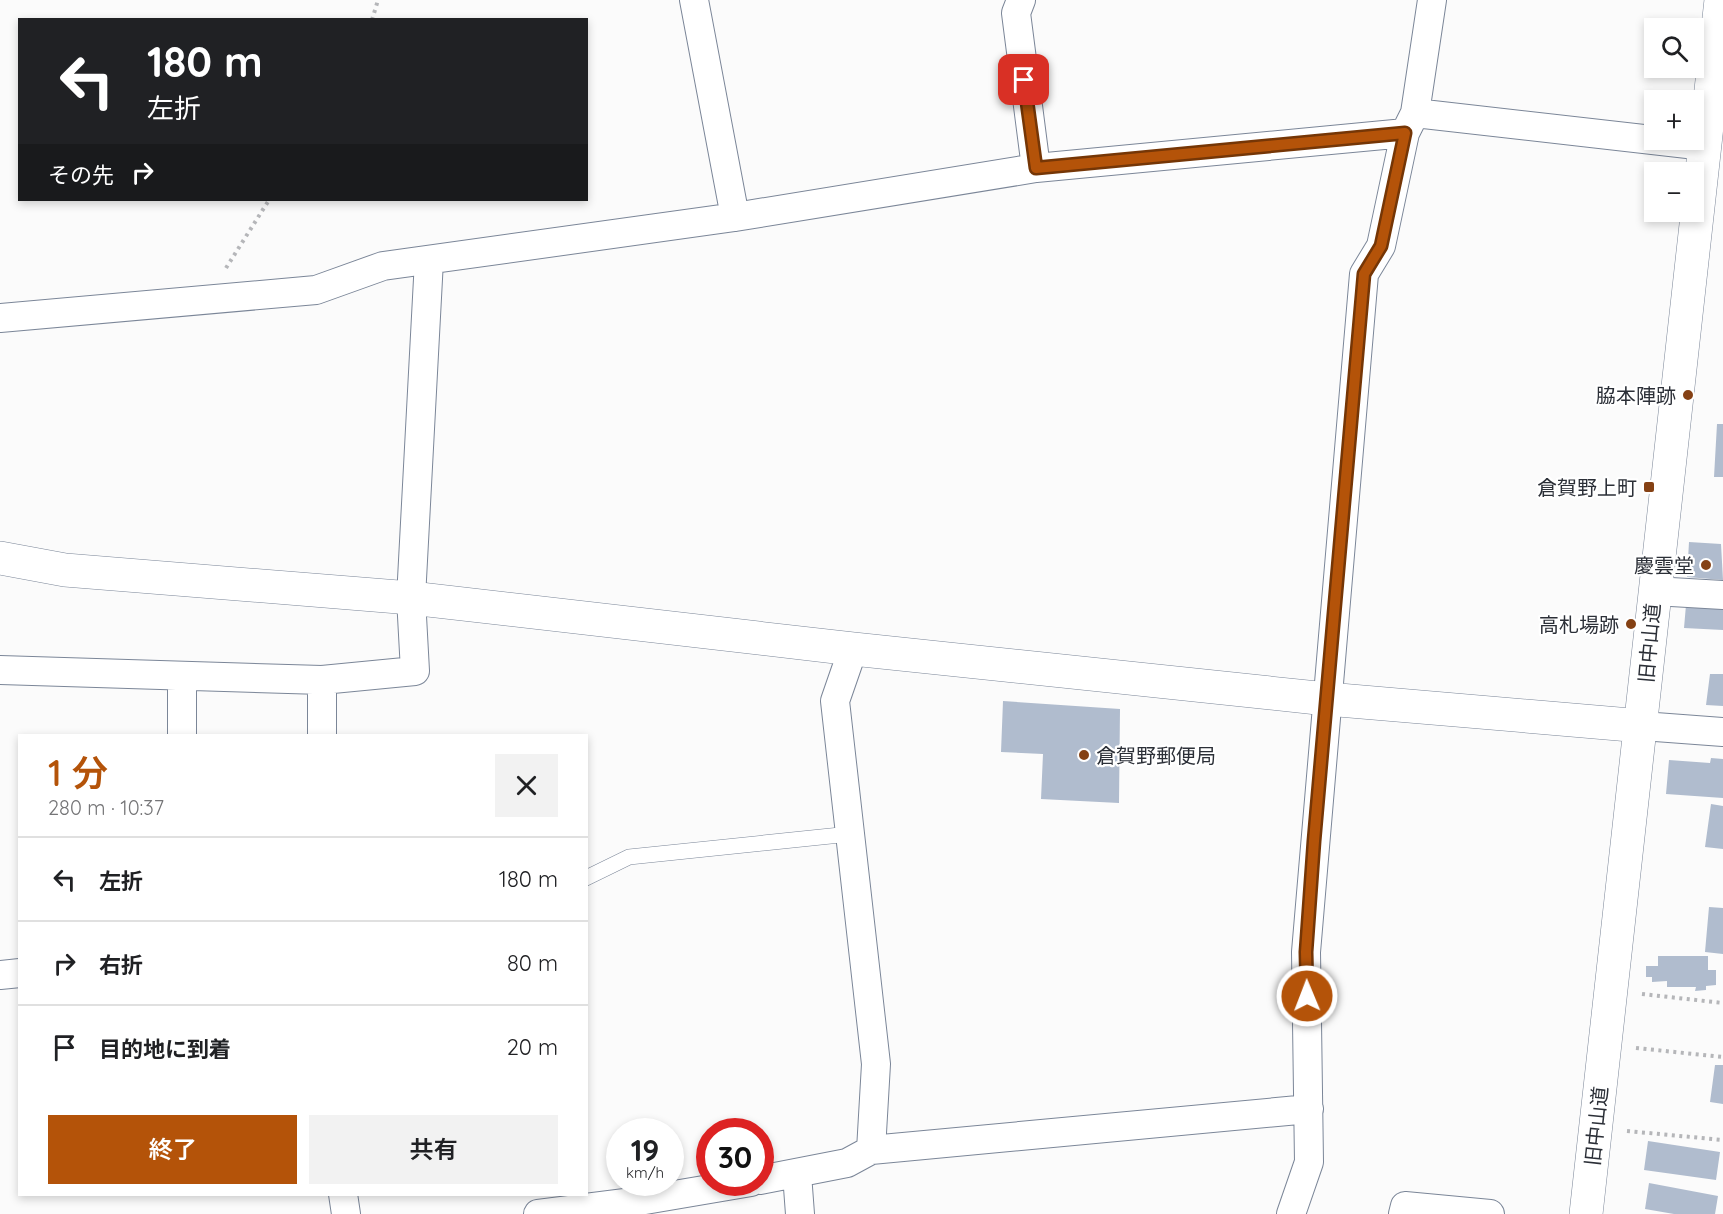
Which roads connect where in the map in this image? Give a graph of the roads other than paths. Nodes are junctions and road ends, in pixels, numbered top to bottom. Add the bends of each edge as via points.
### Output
1 (694, 0) edge
2 (1021, 0) edge
3 (1432, 0) edge
4 (1721, 0) edge
5 (1410, 123) junction
6 (1705, 146) junction
7 (1036, 168) junction
8 (735, 217) junction
9 (429, 260) junction
10 (0, 318) edge
11 (0, 558) edge
12 (1654, 591) junction
13 (1723, 595) edge
14 (411, 598) junction
15 (853, 649) junction
16 (0, 670) edge
17 (182, 677) junction
18 (322, 680) junction
19 (1327, 699) junction
20 (1642, 726) junction
21 (1723, 732) edge
22 (182, 734) edge
23 (322, 734) edge
24 (850, 834) junction
25 (588, 877) edge
26 (18, 973) edge
27 (0, 975) edge
28 (1309, 1108) junction
29 (871, 1150) junction
30 (797, 1174) junction
31 (774, 1178) edge
32 (696, 1194) edge
33 (344, 1196) edge
34 (633, 1208) edge
35 (346, 1214) edge
36 (538, 1214) edge
37 (800, 1214) edge
38 (1291, 1214) edge
39 (1404, 1214) edge
40 (1490, 1214) edge
41 (1586, 1214) edge

1 - 8 street
2 - 7 street via 1016,13
3 - 5 street
4 - 6 street, 旧中山道
5 - 6 street
5 - 7 street
5 - 19 street via 1381,246 1364,274
6 - 12 street, 旧中山道
7 - 8 street
8 - 9 street
9 - 10 street via 383,266 316,290
9 - 14 street
11 - 14 street via 65,570
12 - 13 street
12 - 20 street, 旧中山道
14 - 15 street
14 - 18 street via 415,671
15 - 19 street
15 - 24 street via 835,701
16 - 17 street
17 - 18 street
17 - 22 street
18 - 23 street
19 - 20 street
19 - 28 street via 1306,952
20 - 21 street
20 - 41 street, 旧中山道
24 - 25 lane via 629,857
24 - 29 street via 876,1064
26 - 27 street
28 - 29 street
28 - 38 street via 1309,1162
29 - 30 street via 847,1163
30 - 31 street
30 - 37 street
32 - 34 street
33 - 35 street
34 - 36 street
39 - 40 street via 1405,1206

